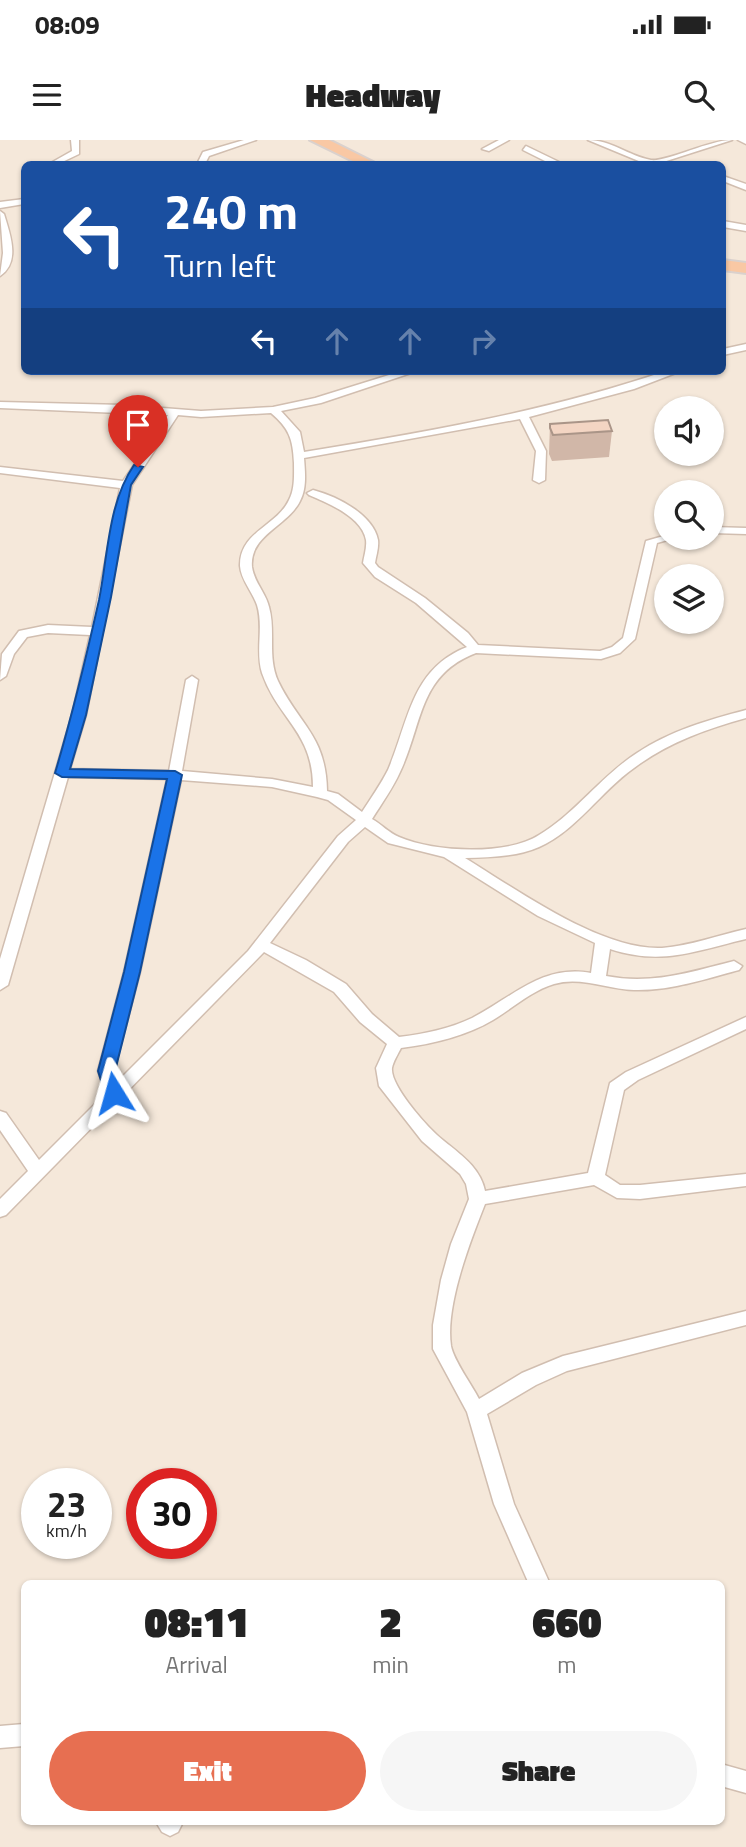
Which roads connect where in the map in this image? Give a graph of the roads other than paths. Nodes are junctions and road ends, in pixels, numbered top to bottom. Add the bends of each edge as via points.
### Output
1 (75, 140) edge
2 (252, 140) edge
3 (317, 140) edge
4 (505, 140) edge
5 (592, 140) edge
6 (727, 140) edge
7 (526, 148) dead end
8 (486, 149) dead end
9 (670, 157) junction
10 (60, 161) edge
11 (202, 161) edge
12 (363, 161) edge
13 (550, 161) edge
14 (644, 161) edge
15 (660, 161) edge
16 (680, 161) edge
17 (726, 179) edge
18 (746, 187) edge
19 (21, 202) edge
20 (0, 205) edge
21 (0, 215) edge
22 (726, 224) edge
23 (746, 228) edge
24 (726, 265) edge
25 (746, 268) edge
26 (0, 273) edge
27 (746, 347) edge
28 (726, 351) edge
29 (399, 375) edge
30 (665, 375) edge
31 (0, 405) edge
32 (273, 410) junction
33 (174, 413) junction
34 (523, 414) junction
35 (299, 456) junction
36 (3, 472) edge
37 (539, 480) dead end
38 (126, 485) junction
39 (313, 493) dead end
40 (724, 530) edge
41 (746, 531) edge
42 (654, 541) edge
43 (96, 631) junction
44 (474, 649) junction
45 (1, 669) edge
46 (192, 680) dead end
47 (746, 714) edge
48 (726, 719) junction
49 (746, 726) edge
50 (62, 773) junction
51 (175, 775) junction
52 (320, 793) junction
53 (365, 819) junction
54 (449, 854) junction
55 (746, 934) edge
56 (603, 941) junction
57 (260, 944) junction
58 (734, 966) dead end
59 (598, 979) junction
60 (0, 985) edge
61 (746, 1022) edge
62 (395, 1043) junction
63 (114, 1093) junction
64 (0, 1117) edge
65 (38, 1172) junction
66 (596, 1178) junction
67 (746, 1180) edge
68 (478, 1199) junction
69 (0, 1210) edge
70 (746, 1318) edge
71 (476, 1411) junction
72 (538, 1580) edge
73 (21, 1735) edge
74 (0, 1737) edge
75 (725, 1776) edge
76 (746, 1782) edge

1 - 10 street via 76,152
2 - 11 street via 205,154
3 - 12 highway
4 - 8 street
5 - 14 street
6 - 9 street
7 - 13 street
9 - 15 street
9 - 16 street
17 - 18 street
19 - 20 street
21 - 26 street via 8,251 7,265
22 - 23 street
24 - 25 highway
27 - 28 street
29 - 32 street
30 - 34 street via 621,391
31 - 33 street
32 - 33 street
32 - 35 street via 294,427
33 - 38 street
34 - 35 street
34 - 37 street via 541,451
35 - 52 street via 296,499 250,545 246,568 264,608 263,657 286,708 317,750
36 - 38 street
38 - 43 street
39 - 44 street via 334,500 369,531 373,569 466,636
40 - 41 street
42 - 44 street via 629,639 616,650 578,655
43 - 45 street via 48,629 23,634
43 - 50 street
44 - 53 street via 453,657 426,684 394,771
46 - 51 street
47 - 48 street
48 - 49 street
48 - 54 street via 671,737 613,776 535,843
50 - 51 street
50 - 60 street
51 - 52 street via 272,783
51 - 63 street via 106,1071
52 - 53 street
53 - 54 street via 393,840
53 - 57 street via 343,839
54 - 56 street via 543,913
55 - 56 street via 650,954
56 - 59 street
57 - 62 street via 340,988
57 - 63 street
58 - 59 street via 670,983 633,985
59 - 62 street via 556,978 452,1031
61 - 66 street via 616,1087
62 - 68 street via 384,1068 387,1086 428,1136 466,1169 475,1182
63 - 65 street
64 - 65 street
65 - 69 street
66 - 67 street via 617,1191 640,1192
66 - 68 street
68 - 71 street via 460,1244 442,1325 442,1349
70 - 71 street via 563,1364
71 - 72 street via 504,1504
73 - 74 street
75 - 76 street

